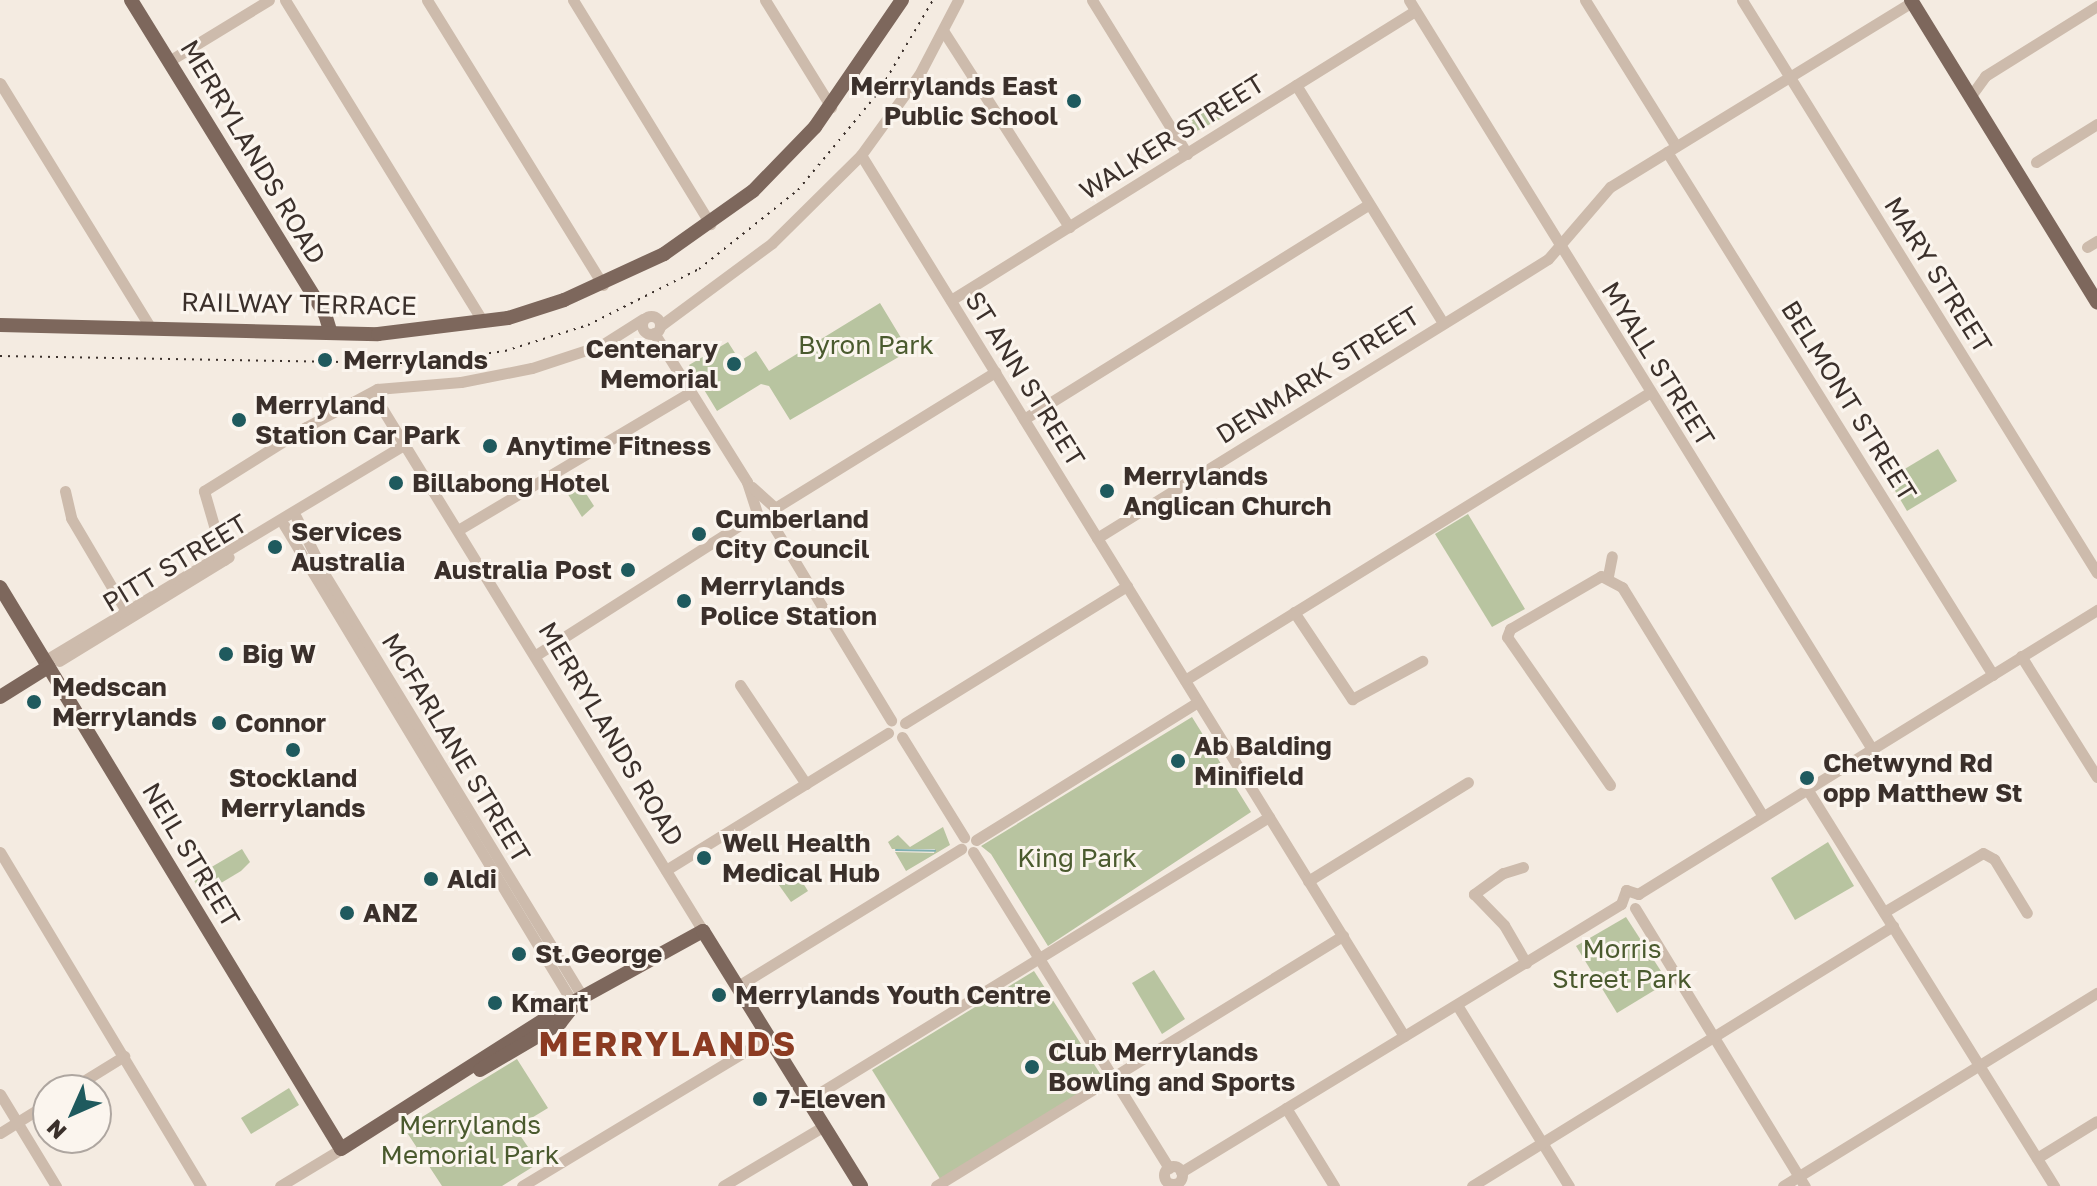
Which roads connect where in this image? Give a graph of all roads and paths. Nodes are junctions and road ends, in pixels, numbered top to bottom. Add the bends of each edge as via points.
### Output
1 (131, 0) edge
2 (269, 0) edge
3 (285, 0) edge
4 (427, 0) edge
5 (573, 0) edge
6 (765, 0) edge
7 (894, 0) edge
8 (902, 0) edge
9 (958, 0) edge
10 (1092, 0) edge
11 (1585, 0) edge
12 (1742, 0) edge
13 (1911, 1) edge
14 (1412, 5) edge
15 (2097, 6) edge
16 (944, 32) junction
17 (877, 42) junction
18 (169, 61) junction
19 (1789, 75) junction
20 (1985, 76) junction
21 (1959, 78) junction
22 (0, 83) edge
23 (1296, 85) junction
24 (1970, 97) junction
25 (831, 107) junction
26 (2097, 124) edge
27 (1671, 149) junction
28 (1187, 154) junction
29 (861, 155) junction
30 (2036, 162) dead end
31 (1368, 205) junction
32 (710, 224) junction
33 (1069, 227) junction
34 (1561, 247) junction
35 (603, 285) junction
36 (951, 300) junction
37 (2097, 302) edge
38 (483, 322) junction
39 (1443, 323) junction
40 (0, 325) edge
41 (652, 325) junction
42 (150, 327) junction
43 (330, 330) junction
44 (995, 372) junction
45 (690, 392) junction
46 (1649, 393) junction
47 (364, 398) junction
48 (1024, 419) junction
49 (404, 445) junction
50 (372, 465) junction
51 (747, 482) junction
52 (65, 491) dead end
53 (772, 506) junction
54 (296, 517) junction
55 (762, 517) junction
56 (284, 525) junction
57 (458, 530) junction
58 (1097, 538) junction
59 (1612, 556) dead end
60 (222, 557) junction
61 (2097, 573) edge
62 (1608, 576) junction
63 (1127, 586) junction
64 (0, 587) edge
65 (2097, 610) edge
66 (126, 611) junction
67 (1294, 612) junction
68 (536, 655) junction
69 (2021, 656) junction
70 (1422, 661) dead end
71 (46, 664) junction
72 (1993, 675) junction
73 (1185, 680) junction
74 (740, 685) dead end
75 (0, 687) edge
76 (0, 697) edge
77 (1198, 702) junction
78 (891, 720) junction
79 (905, 723) junction
80 (888, 733) junction
81 (902, 737) junction
82 (1872, 749) junction
83 (2097, 777) edge
84 (1468, 782) dead end
85 (806, 784) junction
86 (1610, 785) dead end
87 (1807, 789) junction
88 (1762, 815) junction
89 (1269, 817) junction
90 (969, 845) junction
91 (0, 852) edge
92 (1523, 867) dead end
93 (666, 870) junction
94 (1308, 881) junction
95 (1638, 894) junction
96 (1621, 904) junction
97 (1635, 908) junction
98 (1884, 912) junction
99 (2027, 913) dead end
100 (1893, 926) junction
101 (703, 931) junction
102 (1343, 936) junction
103 (1039, 958) junction
104 (1526, 963) junction
105 (738, 986) junction
106 (2097, 993) edge
107 (579, 1002) junction
108 (1457, 1005) junction
109 (1404, 1036) junction
110 (769, 1037) junction
111 (1714, 1037) junction
112 (124, 1056) junction
113 (1979, 1065) junction
114 (95, 1074) edge
115 (1113, 1078) junction
116 (0, 1094) edge
117 (808, 1100) junction
118 (1286, 1108) junction
119 (32, 1113) edge
120 (2097, 1121) edge
121 (17, 1122) junction
122 (824, 1126) junction
123 (0, 1133) edge
124 (1542, 1143) junction
125 (341, 1149) junction
126 (2037, 1158) junction
127 (1164, 1178) edge
128 (1802, 1181) edge
129 (56, 1186) edge
130 (201, 1186) edge
131 (280, 1186) edge
132 (522, 1186) edge
133 (723, 1186) edge
134 (861, 1186) edge
135 (936, 1186) edge
136 (1334, 1186) edge
137 (1472, 1186) edge
138 (1569, 1186) edge
139 (1783, 1186) edge
140 (2054, 1186) edge

1 - 18 main road, MERRYLANDS ROAD
2 - 18 street
3 - 38 street
4 - 35 street
5 - 32 street
6 - 25 street
7 - 17 main road, RAILWAY TERRACE
8 - 17 main road, RAILWAY TERRACE
9 - 16 street
10 - 28 street
11 - 27 street, BELMONT STREET
12 - 19 street, MARY STREET
13 - 19 street, DENMARK STREET
13 - 21 main road
14 - 23 street, WALKER STREET
14 - 34 street, MYALL STREET
15 - 20 street
16 - 29 street
16 - 33 street
17 - 25 main road, RAILWAY TERRACE
18 - 43 main road, MERRYLANDS ROAD
19 - 27 street, DENMARK STREET
19 - 61 street, MARY STREET
20 - 21 street
20 - 24 street
21 - 24 main road
22 - 42 street
23 - 28 street, WALKER STREET
23 - 31 street
24 - 37 main road
25 - 32 main road, RAILWAY TERRACE via 795,151
26 - 30 street
27 - 34 street, DENMARK STREET via 1603,193
27 - 72 street, BELMONT STREET
28 - 33 street, WALKER STREET
29 - 36 street, ST ANN STREET
29 - 41 street via 772,243
31 - 39 street
31 - 48 street
32 - 35 main road, RAILWAY TERRACE
33 - 36 street, WALKER STREET
34 - 39 street, DENMARK STREET
34 - 46 street, MYALL STREET
35 - 38 main road, RAILWAY TERRACE via 542,308
36 - 44 street, ST ANN STREET
38 - 43 main road, RAILWAY TERRACE via 378,334
39 - 58 street, DENMARK STREET
40 - 42 main road, RAILWAY TERRACE
41 - 45 street
41 - 47 street via 506,374 377,389
42 - 43 main road, RAILWAY TERRACE
44 - 48 street, ST ANN STREET
44 - 53 street
45 - 51 street
45 - 57 street
46 - 67 street
46 - 82 street, MYALL STREET
47 - 49 street, MERRYLANDS ROAD via 379,404
47 - 60 street via 207,487 204,503
48 - 58 street, ST ANN STREET
49 - 50 street, PITT STREET
49 - 57 street, MERRYLANDS ROAD
50 - 54 street, PITT STREET
50 - 60 street, PITT STREET
51 - 53 street
51 - 55 street
52 - 66 street via 71,518
53 - 55 street
53 - 55 street
54 - 56 street, PITT STREET
54 - 107 street, MCFARLANE STREET via 325,575
55 - 68 street
55 - 78 street
56 - 60 street, PITT STREET
56 - 107 street, MCFARLANE STREET
57 - 68 street, MERRYLANDS ROAD
58 - 63 street, ST ANN STREET
59 - 62 street
60 - 66 street, PITT STREET
60 - 71 street, PITT STREET
62 - 86 street via 1595,577 1507,634 1541,693
62 - 88 street via 1622,587
63 - 73 street, ST ANN STREET
63 - 79 street
64 - 71 main road, NEIL STREET
65 - 69 street
66 - 71 street, PITT STREET
67 - 70 street via 1352,699
67 - 73 street
68 - 93 street, MERRYLANDS ROAD
69 - 72 street
69 - 83 street
71 - 75 main road, PITT STREET
71 - 76 main road, PITT STREET
71 - 125 main road, NEIL STREET
72 - 82 street
73 - 77 street, ST ANN STREET
74 - 85 street
77 - 89 street, ST ANN STREET
77 - 90 street
78 - 79 street
78 - 80 street
79 - 81 street
80 - 81 street
80 - 85 street
81 - 90 street
82 - 87 street
84 - 94 street
85 - 93 street
87 - 88 street
87 - 98 street
88 - 95 street
89 - 94 street, ST ANN STREET
89 - 103 street
90 - 103 street
90 - 105 street
91 - 112 street
92 - 104 street via 1491,880 1474,894 1504,925
93 - 101 street, MERRYLANDS ROAD
94 - 102 street, ST ANN STREET
95 - 96 street via 1626,890
95 - 97 street
96 - 97 street
96 - 104 street
97 - 111 street
98 - 99 street via 1983,853 1994,859
98 - 100 street
100 - 111 street
100 - 113 street
101 - 105 main road, MERRYLANDS ROAD
101 - 107 main road
102 - 109 street, ST ANN STREET
102 - 115 street
103 - 115 street
103 - 117 street
104 - 108 street
105 - 110 main road, MERRYLANDS ROAD
106 - 113 street
107 - 125 main road
108 - 109 street
108 - 124 street
109 - 118 street
110 - 117 main road, MERRYLANDS ROAD
110 - 132 street
111 - 124 street
111 - 128 street
112 - 114 street
112 - 130 street
113 - 126 street
113 - 128 street
115 - 127 street
115 - 135 street
116 - 121 street
117 - 122 main road, MERRYLANDS ROAD
118 - 127 street via 1181,1172 1176,1184
118 - 136 street
119 - 121 street
120 - 126 street
121 - 123 street
121 - 129 street
122 - 133 street
122 - 134 main road, MERRYLANDS ROAD
124 - 137 street
124 - 138 street
125 - 131 street
126 - 140 street
128 - 139 street

